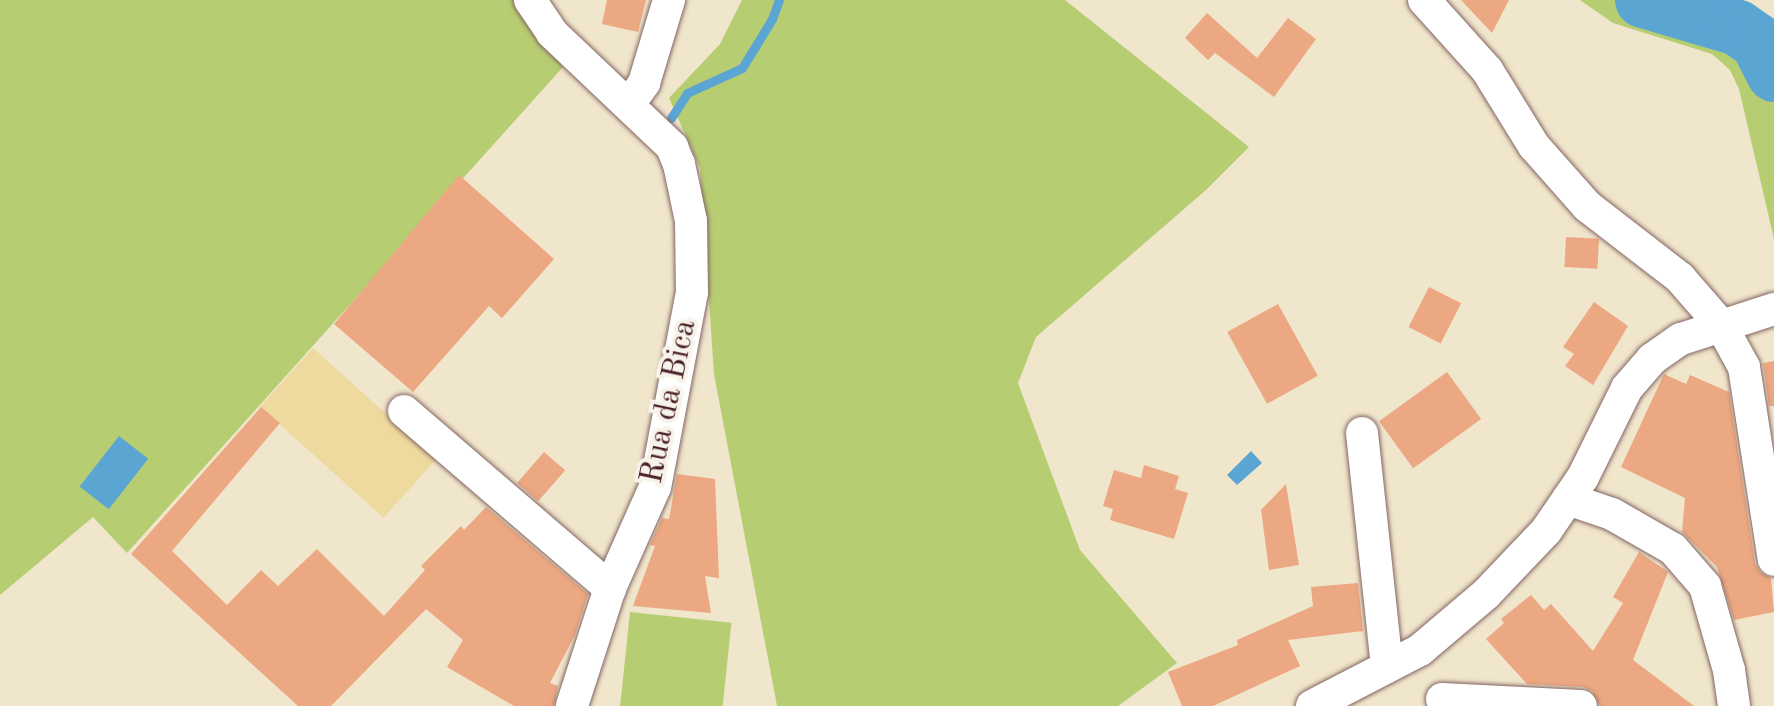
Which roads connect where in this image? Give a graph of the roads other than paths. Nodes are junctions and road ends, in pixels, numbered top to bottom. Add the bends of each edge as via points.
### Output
1 (530, 0) edge
2 (669, 0) edge
3 (1424, 0) edge
4 (629, 104) junction
5 (1774, 309) edge
6 (1721, 325) junction
7 (404, 411) dead end
8 (1362, 433) dead end
9 (1568, 499) junction
10 (1774, 560) edge
11 (610, 588) junction
12 (1420, 650) junction
13 (1387, 667) junction
14 (1444, 702) edge
15 (572, 706) edge
16 (1312, 706) edge
17 (1581, 706) edge
18 (1734, 706) edge

1 - 4 street, Rua da Bica via 552,33
2 - 4 street via 644,83
3 - 6 street via 1487,70 1534,146 1587,206 1680,278
4 - 11 street, Rua da Bica via 672,147 679,164 691,221 692,292 655,487
5 - 6 street
6 - 9 street via 1681,339 1652,359 1627,388
6 - 10 street via 1744,367
7 - 11 street
8 - 13 street
9 - 12 street via 1546,531 1486,594
9 - 18 street via 1612,514 1673,549 1705,586
11 - 15 street, Rua da Bica
12 - 13 street
12 - 14 street
13 - 16 street
14 - 17 street

